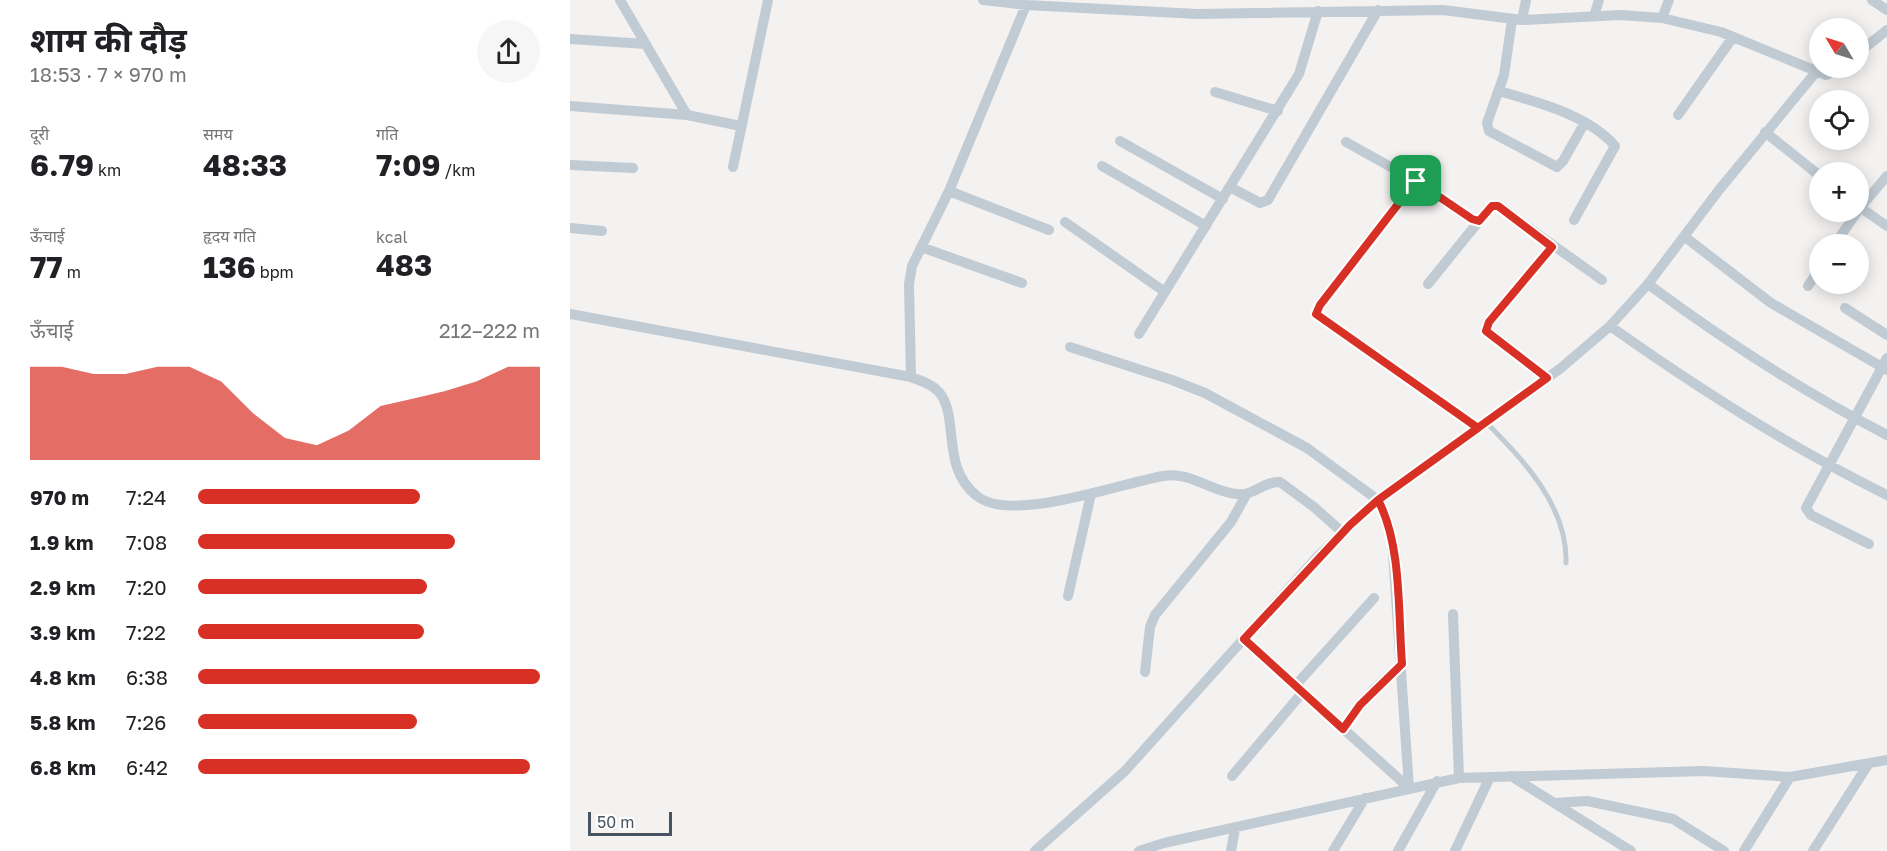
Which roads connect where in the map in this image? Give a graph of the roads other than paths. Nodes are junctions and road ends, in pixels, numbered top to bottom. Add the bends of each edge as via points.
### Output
1 (620, 0) edge
2 (768, 0) edge
3 (983, 0) edge
4 (1435, 0) edge
5 (1526, 0) edge
6 (1599, 0) edge
7 (1669, 0) edge
8 (1872, 0) edge
9 (1048, 3) edge
10 (1026, 5) junction
11 (1378, 10) junction
12 (1443, 10) junction
13 (1887, 10) edge
14 (1318, 11) junction
15 (1594, 16) junction
16 (1662, 18) junction
17 (1517, 20) junction
18 (1887, 30) edge
19 (1733, 37) junction
20 (570, 39) edge
21 (646, 44) junction
22 (1869, 44) edge
23 (1809, 69) edge
24 (1811, 78) edge
25 (1499, 91) junction
26 (1215, 93) dead end
27 (570, 106) edge
28 (1278, 111) junction
29 (687, 115) junction
30 (1678, 115) dead end
31 (1584, 124) junction
32 (741, 126) junction
33 (1765, 132) junction
34 (1120, 141) dead end
35 (1346, 142) dead end
36 (570, 165) edge
37 (1102, 166) dead end
38 (733, 167) dead end
39 (1809, 167) edge
40 (633, 168) dead end
41 (1887, 176) edge
42 (1416, 181) junction
43 (1230, 187) junction
44 (948, 191) junction
45 (1869, 197) edge
46 (1223, 199) junction
47 (1869, 215) edge
48 (1574, 219) dead end
49 (1479, 221) junction
50 (1065, 222) dead end
51 (1206, 226) junction
52 (1887, 226) edge
53 (570, 228) edge
54 (1049, 230) dead end
55 (602, 231) dead end
56 (1685, 237) junction
57 (921, 247) junction
58 (1552, 247) junction
59 (1602, 280) dead end
60 (1022, 284) dead end
61 (1648, 284) junction
62 (1428, 285) dead end
63 (1165, 292) junction
64 (1845, 308) dead end
65 (570, 315) edge
66 (1610, 326) junction
67 (1139, 334) dead end
68 (1887, 335) edge
69 (1070, 347) dead end
70 (1885, 365) edge
71 (911, 377) junction
72 (1547, 378) junction
73 (1853, 418) junction
74 (1482, 425) junction
75 (1887, 435) edge
76 (1827, 466) junction
77 (1091, 494) junction
78 (1246, 495) junction
79 (1887, 495) edge
80 (1378, 500) junction
81 (1342, 532) junction
82 (1869, 544) dead end
83 (1566, 563) dead end
84 (1068, 596) dead end
85 (1374, 598) dead end
86 (1453, 614) dead end
87 (1244, 639) junction
88 (1402, 664) junction
89 (1145, 672) dead end
90 (1299, 689) junction
91 (1343, 729) junction
92 (1887, 760) edge
93 (1869, 763) junction
94 (1232, 776) dead end
95 (1511, 776) junction
96 (1490, 777) junction
97 (1790, 777) junction
98 (1459, 778) junction
99 (1437, 781) junction
100 (1409, 788) junction
101 (1365, 798) junction
102 (1555, 803) junction
103 (1235, 829) junction
104 (1035, 851) edge
105 (1139, 851) edge
106 (1231, 851) edge
107 (1333, 851) edge
108 (1398, 851) edge
109 (1455, 851) edge
110 (1631, 851) edge
111 (1724, 851) edge
112 (1744, 851) edge
113 (1813, 851) edge

1 - 21 street
2 - 32 street
3 - 10 street
4 - 12 street
5 - 17 street
6 - 15 street
7 - 16 street
8 - 13 street
9 - 10 street
9 - 14 street via 1197,14
10 - 44 street
11 - 12 street
11 - 14 street
11 - 43 street via 1268,200 1260,203
12 - 17 street
14 - 28 street via 1304,63
15 - 16 street
15 - 17 street
16 - 19 street
17 - 25 street
18 - 22 street
19 - 23 street
19 - 30 street
20 - 21 street
21 - 29 street
24 - 33 street
25 - 31 street via 1541,102
25 - 31 street via 1487,123 1489,131 1553,166 1563,161
26 - 28 street
27 - 29 street
28 - 43 street
29 - 32 street
31 - 48 street via 1615,146
32 - 38 street
33 - 39 street
33 - 56 street
34 - 46 street
35 - 42 street
36 - 40 street
37 - 51 street
41 - 45 street
42 - 49 street
42 - 74 street via 1316,314
43 - 46 street
44 - 54 street
44 - 57 street
46 - 51 street
47 - 52 street
49 - 58 street via 1492,206 1498,206
49 - 62 street
50 - 63 street
51 - 63 street
53 - 55 street
56 - 61 street
56 - 70 street via 1771,303
57 - 60 street
57 - 71 street via 909,276
58 - 59 street
58 - 72 street via 1489,322 1486,331
61 - 66 street
61 - 73 street via 1736,349
63 - 67 street
64 - 68 street
65 - 71 street
66 - 72 street
66 - 76 street via 1745,418
69 - 80 street via 1153,372 1205,393 1308,448
70 - 73 street
71 - 77 street via 930,385 943,398 959,472 964,483 980,498 1004,507
72 - 74 street
73 - 75 street
73 - 76 street
74 - 80 street
74 - 83 lane via 1538,480 1564,532
76 - 79 street
76 - 82 street via 1807,512
77 - 78 street via 1174,475
77 - 84 street
78 - 81 street via 1266,484 1280,482
78 - 89 street via 1231,522 1155,615
80 - 81 street
80 - 88 street via 1392,539
81 - 87 street
85 - 90 street
86 - 98 street
87 - 90 street
87 - 104 street via 1125,771
88 - 91 street via 1360,705
88 - 100 street
90 - 91 street
90 - 94 street
91 - 100 street
92 - 93 street
93 - 97 street
93 - 113 street
95 - 96 street
95 - 97 street via 1704,771
95 - 102 street
96 - 98 street
96 - 109 street
97 - 112 street
98 - 99 street
99 - 100 street
99 - 108 street
100 - 101 street
101 - 103 street
101 - 107 street
102 - 110 street
102 - 111 street via 1587,801 1673,819
103 - 105 street
103 - 106 street

